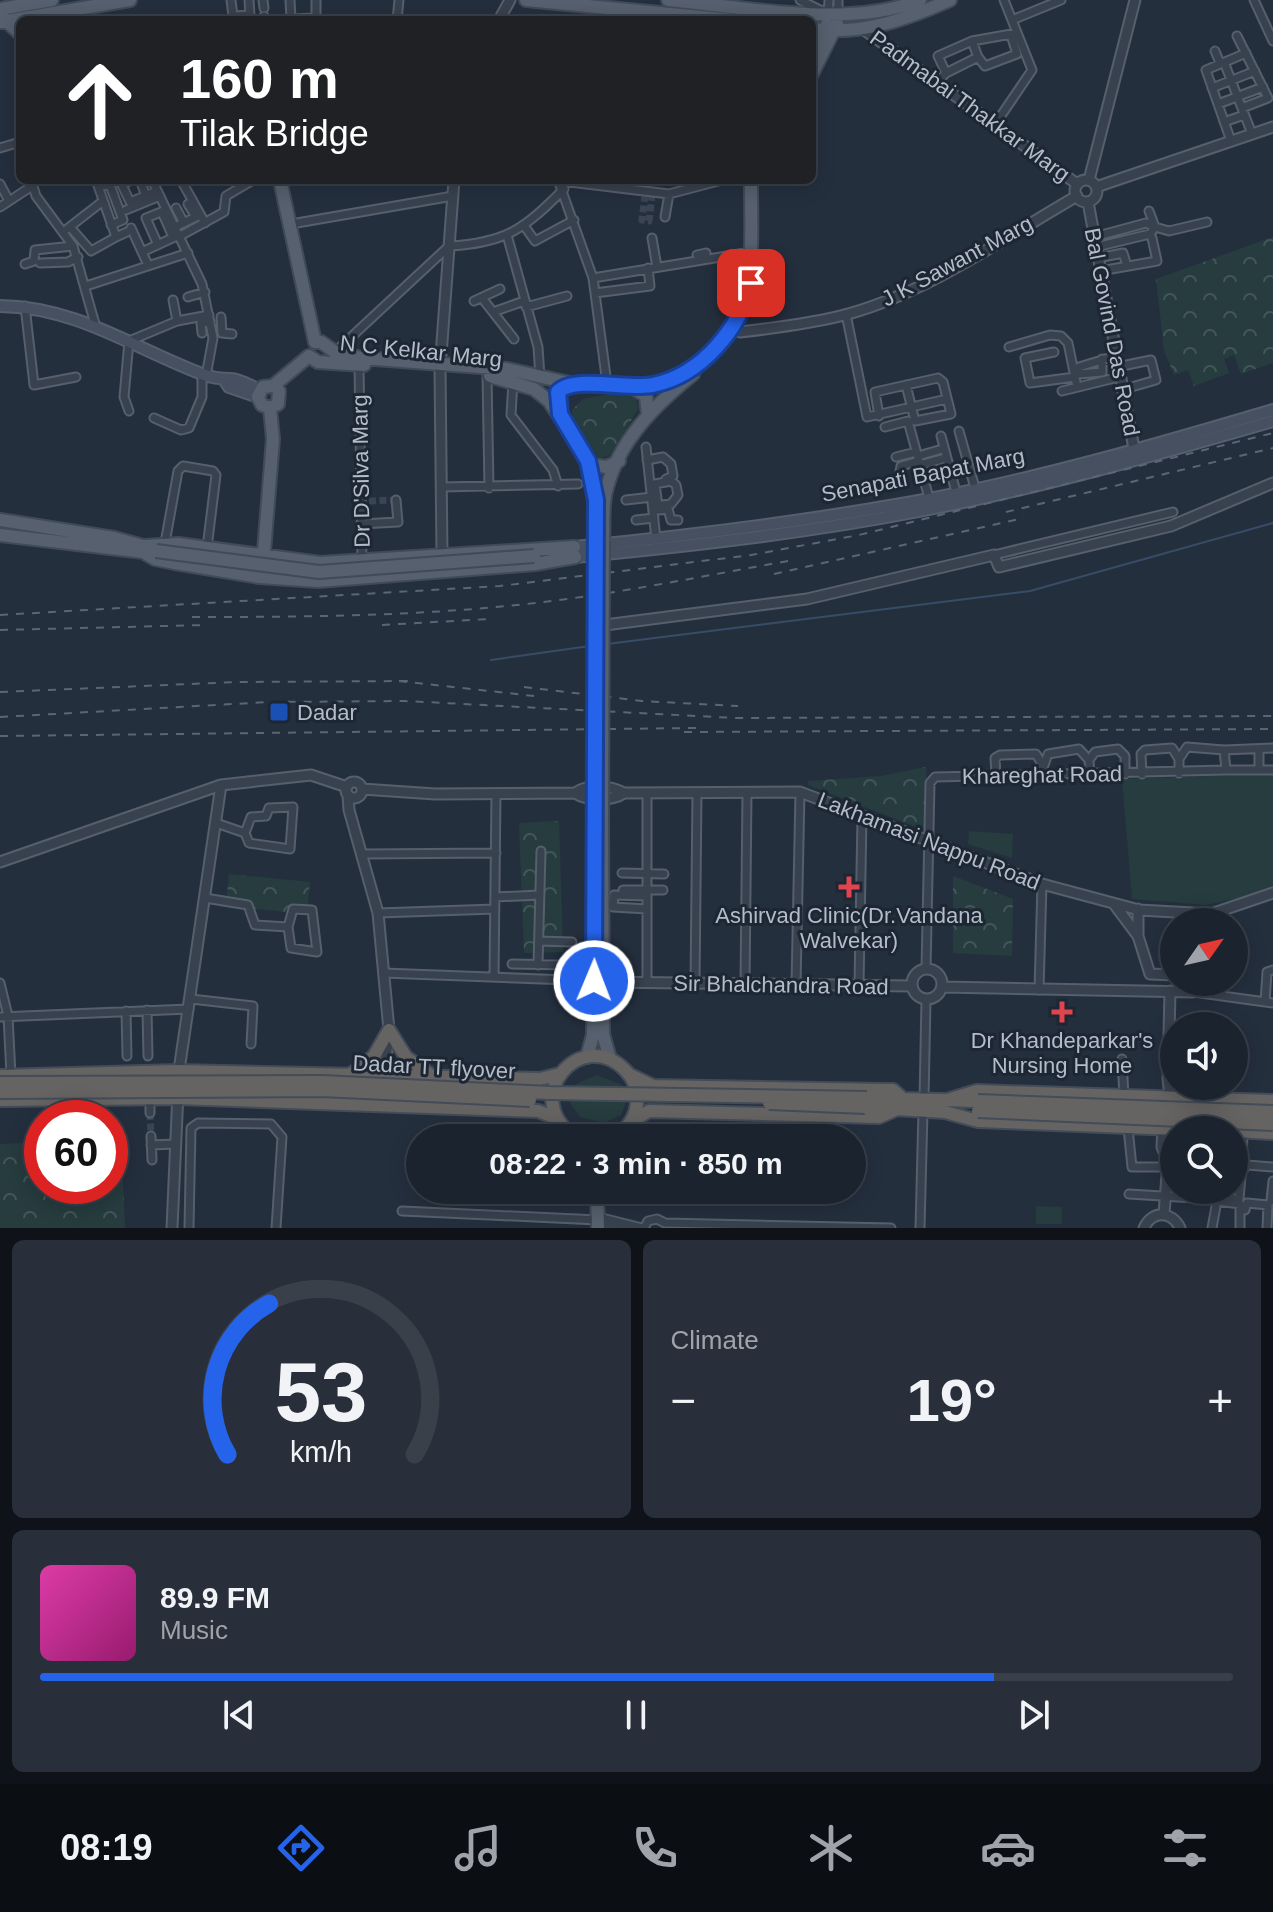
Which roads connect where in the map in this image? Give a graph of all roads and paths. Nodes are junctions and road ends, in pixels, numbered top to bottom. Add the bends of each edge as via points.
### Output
1 (52, 0) edge
2 (130, 0) edge
3 (231, 0) edge
4 (250, 0) edge
5 (526, 0) edge
6 (668, 0) edge
7 (800, 0) edge
8 (829, 0) edge
9 (920, 0) edge
10 (950, 0) edge
11 (1004, 0) edge
12 (1061, 0) edge
13 (1135, 0) edge
14 (1254, 0) edge
15 (834, 9) edge
16 (11, 13) edge
17 (632, 14) edge
18 (61, 15) edge
19 (665, 16) edge
20 (1012, 20) junction
21 (816, 29) edge
22 (863, 29) junction
23 (832, 31) junction
24 (1014, 34) junction
25 (1237, 36) dead end
26 (972, 41) junction
27 (1273, 41) edge
28 (816, 50) edge
29 (1215, 51) dead end
30 (1246, 53) junction
31 (978, 57) junction
32 (1001, 62) junction
33 (1222, 63) junction
34 (816, 65) edge
35 (1255, 71) junction
36 (946, 73) junction
37 (998, 73) dead end
38 (1231, 80) junction
39 (936, 83) junction
40 (1263, 87) junction
41 (1212, 88) junction
42 (1237, 97) junction
43 (1218, 104) junction
44 (1243, 111) junction
45 (1224, 122) junction
46 (996, 123) junction
47 (1273, 127) edge
48 (1252, 134) junction
49 (1231, 141) junction
50 (0, 184) edge
51 (31, 184) edge
52 (33, 184) edge
53 (97, 184) edge
54 (104, 184) edge
55 (124, 184) edge
56 (142, 184) edge
57 (154, 184) edge
58 (183, 184) edge
59 (235, 184) edge
60 (281, 184) edge
61 (454, 184) edge
62 (560, 184) edge
63 (561, 184) edge
64 (570, 184) edge
65 (703, 184) edge
66 (751, 184) edge
67 (759, 184) edge
68 (1077, 184) junction
69 (1093, 184) junction
70 (158, 194) junction
71 (146, 196) junction
72 (453, 196) junction
73 (671, 196) junction
74 (1077, 196) junction
75 (7, 200) edge
76 (103, 201) junction
77 (1088, 202) junction
78 (188, 204) dead end
79 (176, 208) dead end
80 (126, 210) dead end
81 (164, 211) junction
82 (1149, 211) dead end
83 (665, 217) dead end
84 (200, 218) junction
85 (574, 220) junction
86 (1207, 222) dead end
87 (184, 223) junction
88 (291, 224) junction
89 (111, 225) junction
90 (70, 227) junction
91 (525, 227) junction
92 (1155, 227) junction
93 (62, 233) junction
94 (177, 234) junction
95 (507, 235) junction
96 (116, 237) junction
97 (652, 238) dead end
98 (1152, 238) dead end
99 (158, 245) junction
100 (73, 246) junction
101 (449, 246) junction
102 (1096, 247) junction
103 (142, 252) junction
104 (751, 252) junction
105 (188, 253) junction
106 (78, 257) junction
107 (40, 263) dead end
108 (25, 264) dead end
109 (148, 265) junction
110 (1127, 266) junction
111 (653, 268) junction
112 (1100, 271) junction
113 (593, 278) junction
114 (86, 286) junction
115 (500, 289) dead end
116 (205, 292) junction
117 (595, 293) junction
118 (567, 296) dead end
119 (188, 297) dead end
120 (173, 300) dead end
121 (525, 304) junction
122 (0, 306) edge
123 (25, 306) junction
124 (493, 312) junction
125 (846, 314) junction
126 (221, 317) dead end
127 (177, 321) junction
128 (95, 324) junction
129 (211, 326) junction
130 (221, 329) junction
131 (740, 332) junction
132 (202, 333) dead end
133 (514, 339) dead end
134 (129, 341) junction
135 (315, 342) junction
136 (1009, 347) dead end
137 (331, 350) junction
138 (1054, 352) dead end
139 (1102, 359) dead end
140 (315, 360) junction
141 (359, 365) junction
142 (441, 365) junction
143 (1117, 367) junction
144 (204, 375) junction
145 (487, 375) junction
146 (76, 377) dead end
147 (540, 377) junction
148 (1075, 377) junction
149 (513, 381) junction
150 (569, 383) junction
151 (906, 385) junction
152 (607, 386) junction
153 (630, 386) junction
154 (1077, 387) junction
155 (276, 389) junction
156 (1121, 390) junction
157 (1062, 391) dead end
158 (259, 394) junction
159 (947, 399) junction
160 (894, 400) dead end
161 (270, 408) junction
162 (911, 408) junction
163 (1273, 410) edge
164 (129, 411) dead end
165 (897, 412) junction
166 (560, 414) junction
167 (648, 415) junction
168 (879, 416) junction
169 (154, 418) dead end
170 (1273, 421) edge
171 (885, 427) dead end
172 (959, 431) dead end
173 (941, 436) dead end
174 (646, 447) dead end
175 (939, 450) dead end
176 (965, 453) junction
177 (896, 457) dead end
178 (1135, 457) junction
179 (918, 459) junction
180 (944, 459) junction
181 (647, 460) junction
182 (588, 461) junction
183 (619, 461) junction
184 (900, 471) dead end
185 (655, 480) dead end
186 (1273, 483) edge
187 (578, 484) dead end
188 (558, 486) junction
189 (441, 487) junction
190 (489, 488) junction
191 (975, 488) junction
192 (956, 492) junction
193 (929, 498) junction
194 (396, 500) dead end
195 (626, 500) dead end
196 (654, 508) junction
197 (1173, 512) dead end
198 (0, 520) edge
199 (636, 520) dead end
200 (678, 520) dead end
201 (26, 523) junction
202 (361, 524) junction
203 (0, 535) edge
204 (25, 538) junction
205 (656, 539) junction
206 (600, 541) junction
207 (150, 546) junction
208 (207, 546) junction
209 (574, 552) junction
210 (442, 554) junction
211 (994, 555) junction
212 (265, 558) junction
213 (362, 560) junction
214 (259, 577) junction
215 (362, 578) junction
216 (600, 626) junction
217 (1273, 748) edge
218 (1259, 749) junction
219 (1224, 750) junction
220 (1179, 759) junction
221 (1089, 760) junction
222 (1042, 764) junction
223 (1226, 770) junction
224 (1259, 770) junction
225 (1273, 770) edge
226 (1179, 773) junction
227 (1043, 774) junction
228 (1125, 774) junction
229 (1142, 774) junction
230 (996, 775) junction
231 (1090, 775) junction
232 (221, 785) junction
233 (347, 791) junction
234 (800, 792) junction
235 (496, 793) junction
236 (647, 793) junction
237 (697, 793) junction
238 (747, 793) junction
239 (862, 816) junction
240 (216, 823) junction
241 (245, 833) junction
242 (928, 841) junction
243 (541, 851) dead end
244 (496, 853) junction
245 (363, 854) junction
246 (0, 862) edge
247 (622, 873) dead end
248 (649, 874) junction
249 (664, 874) dead end
250 (1042, 884) junction
251 (621, 890) dead end
252 (663, 890) dead end
253 (649, 892) junction
254 (1273, 893) edge
255 (540, 895) junction
256 (495, 897) junction
257 (205, 898) junction
258 (1114, 904) junction
259 (1235, 908) edge
260 (495, 909) junction
261 (647, 909) junction
262 (1138, 909) junction
263 (378, 913) junction
264 (1160, 913) edge
265 (288, 927) junction
266 (1138, 936) junction
267 (539, 941) junction
268 (572, 942) dead end
269 (512, 964) dead end
270 (527, 964) junction
271 (538, 965) junction
272 (569, 965) dead end
273 (926, 969) junction
274 (1273, 970) edge
275 (383, 973) junction
276 (1150, 974) junction
277 (1160, 974) edge
278 (494, 977) junction
279 (526, 978) junction
280 (598, 982) junction
281 (0, 983) edge
282 (647, 983) junction
283 (695, 983) junction
284 (745, 984) junction
285 (796, 985) junction
286 (859, 986) junction
287 (911, 986) junction
288 (942, 987) junction
289 (1039, 990) junction
290 (1151, 990) junction
291 (1160, 990) edge
292 (1240, 996) edge
293 (926, 1000) junction
294 (1269, 1002) edge
295 (190, 1004) junction
296 (147, 1010) junction
297 (126, 1011) junction
298 (4, 1016) edge
299 (389, 1030) junction
300 (251, 1044) dead end
301 (127, 1056) dead end
302 (148, 1056) dead end
303 (587, 1057) junction
304 (610, 1059) junction
305 (1122, 1059) dead end
306 (178, 1071) junction
307 (300, 1074) junction
308 (560, 1074) junction
309 (350, 1075) junction
310 (384, 1075) junction
311 (630, 1075) junction
312 (432, 1077) junction
313 (4, 1078) edge
314 (478, 1078) junction
315 (0, 1092) edge
316 (1124, 1097) junction
317 (1248, 1097) edge
318 (150, 1098) junction
319 (178, 1098) junction
320 (1160, 1098) edge
321 (73, 1099) joint
322 (0, 1100) edge
323 (301, 1101) junction
324 (1273, 1101) edge
325 (866, 1102) junction
326 (384, 1103) junction
327 (901, 1104) junction
328 (923, 1105) junction
329 (944, 1106) junction
330 (978, 1106) junction
331 (480, 1109) junction
332 (1273, 1112) edge
333 (150, 1113) tunnel mouth
334 (556, 1118) junction
335 (631, 1122) junction
336 (562, 1124) edge
337 (629, 1124) edge
338 (1273, 1124) edge
339 (1128, 1128) junction
340 (1160, 1129) edge
341 (1273, 1133) edge
342 (1248, 1137) edge
343 (176, 1144) junction
344 (175, 1157) junction
345 (190, 1157) junction
346 (152, 1160) dead end
347 (1248, 1165) edge
348 (1160, 1167) edge
349 (1273, 1167) edge
350 (1273, 1183) edge
351 (1129, 1194) dead end
352 (1160, 1196) edge
353 (1271, 1201) dead end
354 (1165, 1204) edge
355 (402, 1211) dead end
356 (1164, 1214) junction
357 (598, 1222) edge
358 (666, 1225) edge
359 (172, 1228) edge
360 (189, 1228) edge
361 (276, 1228) edge
362 (643, 1228) edge
363 (891, 1228) edge
364 (920, 1228) edge
365 (1144, 1228) edge
366 (1180, 1228) edge
367 (1212, 1228) edge
368 (1242, 1228) edge
369 (1267, 1228) edge

1 - 16 main road
2 - 18 main road
3 - 4 street via 233,16 250,15
5 - 17 main road
6 - 15 main road
7 - 15 street
8 - 15 street
9 - 15 main road via 896,9
10 - 22 main road via 900,22
11 - 20 street
12 - 20 street
13 - 69 street
14 - 27 street
15 - 23 main road
16 - 18 main road
17 - 19 main road
20 - 24 street
21 - 23 main road
22 - 23 main road
22 - 39 street, Padmabai Thakkar Marg
23 - 28 main road
23 - 34 main road
24 - 26 street
24 - 32 street via 1017,54
24 - 46 street via 1032,70
25 - 30 street
26 - 31 street
26 - 36 street via 937,56
29 - 33 street
30 - 33 street
30 - 35 street
31 - 32 street via 985,66
31 - 36 street
32 - 37 street
33 - 38 street
33 - 41 street via 1206,69
35 - 38 street
35 - 40 street
36 - 39 street
38 - 41 street
38 - 42 street
39 - 46 street, Padmabai Thakkar Marg
40 - 42 street
40 - 44 street via 1268,99
41 - 43 street
42 - 43 street
42 - 44 street
43 - 45 street
44 - 45 street
44 - 48 street
45 - 49 street
46 - 68 street, Padmabai Thakkar Marg
47 - 48 street
48 - 49 street
49 - 69 street
50 - 75 street
51 - 75 street
52 - 93 street
53 - 76 street
54 - 89 street via 110,185 123,220
55 - 71 street via 130,202
56 - 71 street
57 - 70 street
58 - 84 street
59 - 84 street via 226,196 224,212
60 - 88 main road
61 - 72 street
62 - 91 street
63 - 85 street
64 - 73 street
65 - 73 street
66 - 104 main road, N C Kelkar Marg
67 - 131 main road via 758,283
68 - 69 street
68 - 74 street
69 - 77 street via 1095,196
70 - 71 street
70 - 80 street
70 - 81 street
72 - 88 street
72 - 101 street
73 - 83 street
74 - 77 street
74 - 125 street, J K Sawant Marg via 906,292
76 - 89 street
76 - 90 street
77 - 102 street, Bal Govind Das Road
78 - 84 street
79 - 87 street
81 - 94 street
81 - 99 street via 146,218
82 - 92 street
84 - 87 street
84 - 94 street
85 - 91 street via 535,241
85 - 113 street
86 - 92 street via 1169,231
87 - 94 street
88 - 135 main road
89 - 96 street
90 - 93 street
90 - 96 street via 91,251
91 - 95 street
92 - 102 street via 1150,234
93 - 100 street
94 - 99 street
94 - 105 street
95 - 101 street
95 - 121 street
96 - 103 street via 129,230
97 - 111 street
98 - 110 street via 1158,260
99 - 103 street
100 - 106 street
100 - 108 street via 35,250 34,261
101 - 137 street
101 - 142 street
102 - 110 street via 1123,253
102 - 112 street, Bal Govind Das Road
103 - 109 street
104 - 111 street via 702,255
104 - 153 main road, N C Kelkar Marg via 751,283 734,328 681,373 652,385
105 - 109 street
105 - 116 street
106 - 107 street
106 - 114 street
109 - 114 street
110 - 112 street
111 - 113 street
111 - 117 street via 650,286
112 - 143 street, Bal Govind Das Road
113 - 117 street
114 - 128 street
115 - 124 street via 478,300
116 - 119 street
116 - 129 street
117 - 152 street
118 - 121 street
120 - 127 street
121 - 124 street
121 - 147 street via 538,347
122 - 123 main road
123 - 128 main road
123 - 146 street via 34,385
124 - 133 street
125 - 131 street, J K Sawant Marg
125 - 168 street via 866,415
126 - 130 street
127 - 129 street
127 - 134 street
128 - 134 main road
129 - 130 street
129 - 130 street via 231,336
129 - 132 street via 201,323
129 - 144 street
131 - 167 main road via 669,390
134 - 144 main road
134 - 164 street via 124,397
135 - 137 main road, N C Kelkar Marg
135 - 140 main road via 309,348
136 - 148 street via 1061,336 1068,343
137 - 142 main road, N C Kelkar Marg
138 - 148 street via 1025,358 1029,382
139 - 143 street
140 - 141 main road, N C Kelkar Marg
140 - 155 main road
141 - 142 main road, N C Kelkar Marg
141 - 202 street, Dr D'Silva Marg via 365,501
142 - 145 main road, N C Kelkar Marg
142 - 147 main road, N C Kelkar Marg
142 - 189 street
143 - 154 street
143 - 156 street, Bal Govind Das Road
143 - 156 street via 1151,360 1156,380
144 - 158 main road
144 - 169 street via 202,397 189,428 181,430
145 - 149 main road, N C Kelkar Marg
145 - 190 street
147 - 150 main road, N C Kelkar Marg
148 - 154 street
149 - 166 main road, N C Kelkar Marg via 534,389
149 - 188 street via 511,415 553,470
150 - 152 main road, N C Kelkar Marg
150 - 166 main road via 558,392
151 - 159 street via 941,379
151 - 162 street
151 - 168 street via 875,392
152 - 153 main road, N C Kelkar Marg
153 - 167 main road via 646,396
154 - 157 street
155 - 158 main road
155 - 161 main road via 278,404
156 - 178 street, Bal Govind Das Road
158 - 161 main road via 262,405
159 - 162 street
159 - 162 street via 949,415 916,422
160 - 165 street
161 - 212 main road via 273,439
162 - 165 street
163 - 178 main road, Senapati Bapat Marg
165 - 168 street
166 - 182 main road, N C Kelkar Marg
167 - 183 main road
170 - 178 main road, Senapati Bapat Marg
171 - 179 street via 908,421
172 - 176 street
173 - 180 street
174 - 181 street
175 - 179 street
176 - 180 street
176 - 191 street
177 - 179 street
178 - 191 main road, Senapati Bapat Marg
178 - 209 main road, Senapati Bapat Marg via 918,511 718,543
179 - 180 street
179 - 184 street
179 - 193 street
180 - 192 street
181 - 185 street via 663,457 671,464 673,477
181 - 196 street
182 - 183 main road via 600,468
182 - 206 main road, N C Kelkar Marg
183 - 206 main road via 605,494
186 - 211 street via 1171,526 999,567
187 - 188 street
188 - 190 street
189 - 190 street
189 - 210 street
191 - 192 main road, Senapati Bapat Marg
192 - 193 main road, Senapati Bapat Marg
193 - 205 main road, Senapati Bapat Marg
194 - 202 street via 397,523
195 - 196 street
196 - 199 street
196 - 200 street via 668,509 671,520
196 - 205 street
197 - 211 street
198 - 201 main road
201 - 204 main road
201 - 207 main road
202 - 213 street, Dr D'Silva Marg
203 - 204 main road
204 - 207 main road
205 - 209 main road, Senapati Bapat Marg
206 - 216 main road, bridge
207 - 208 main road
207 - 208 street via 183,466 213,471 216,477
207 - 209 main road, bridge via 319,572
207 - 214 main road via 155,559
208 - 212 main road
209 - 210 main road
209 - 215 main road via 535,564
210 - 213 main road
211 - 216 street via 807,599
212 - 213 main road
212 - 214 main road
213 - 215 street, Dr D'Silva Marg
214 - 215 main road
216 - 280 main road, bridge
217 - 218 street
218 - 219 street
218 - 224 street
219 - 220 street via 1187,747
219 - 223 street
220 - 226 street
220 - 229 street via 1172,748 1145,750
221 - 222 street via 1079,749 1048,754
221 - 228 street via 1096,750 1120,750
221 - 231 street
222 - 227 street
222 - 230 street via 1036,754 1000,755 995,758
223 - 224 street, Khareghat Road
223 - 226 street, Khareghat Road
224 - 225 street, Khareghat Road
226 - 229 street, Khareghat Road
227 - 230 street, Khareghat Road
227 - 231 street, Khareghat Road
228 - 229 street, Khareghat Road
228 - 231 street, Khareghat Road
230 - 242 street, Khareghat Road via 932,779
232 - 233 street via 311,775
232 - 240 street
232 - 246 street
233 - 235 street, Lakhamasi Nappu Road via 357,798 362,789
233 - 245 street
234 - 238 street, Lakhamasi Nappu Road
234 - 239 street, Lakhamasi Nappu Road
234 - 285 street
235 - 236 street, Lakhamasi Nappu Road via 575,793 583,787
235 - 244 street
236 - 237 street, Lakhamasi Nappu Road
236 - 248 street
237 - 238 street, Lakhamasi Nappu Road
237 - 283 street
238 - 284 street
239 - 242 street, Lakhamasi Nappu Road
239 - 286 street
240 - 241 street
240 - 257 street
241 - 241 street via 249,843 290,849 293,807 269,808 264,817 253,816
242 - 250 street, Lakhamasi Nappu Road
242 - 273 street, Khareghat Road
243 - 255 street
244 - 245 street
244 - 256 street
245 - 263 street
247 - 248 street
248 - 249 street
248 - 253 street
250 - 258 street, Lakhamasi Nappu Road
250 - 289 street
251 - 253 street
252 - 253 street
253 - 261 street
253 - 261 street via 614,895 613,907
254 - 259 street, Lakhamasi Nappu Road
255 - 256 street
255 - 267 street
256 - 260 street
257 - 265 street via 248,905 255,925
257 - 295 street
258 - 262 street, Lakhamasi Nappu Road
258 - 266 street
260 - 263 street
260 - 278 street
261 - 282 street
262 - 264 street, Lakhamasi Nappu Road
262 - 266 street
263 - 275 street
265 - 265 street via 291,948 317,952 312,910 293,909
266 - 276 street
267 - 268 street
267 - 271 street
269 - 270 street
270 - 271 street
270 - 279 street
271 - 272 street
273 - 287 street via 914,976
273 - 288 street via 937,972
274 - 294 street via 1267,972
275 - 278 street, Sir Bhalchandra Road
275 - 299 street
276 - 277 street
276 - 290 street via 1143,980
278 - 279 street, Sir Bhalchandra Road
279 - 280 street, Sir Bhalchandra Road
280 - 282 street, Sir Bhalchandra Road
280 - 303 main road
280 - 304 main road
281 - 298 street
282 - 283 street, Sir Bhalchandra Road
283 - 284 street, Sir Bhalchandra Road
284 - 285 street, Sir Bhalchandra Road
285 - 286 street, Sir Bhalchandra Road
286 - 287 street, Sir Bhalchandra Road
287 - 293 street
288 - 289 street
288 - 293 street
289 - 290 street
290 - 291 street
292 - 294 street
293 - 328 street
295 - 296 street
295 - 300 street via 253,1006
295 - 306 street
296 - 297 street
296 - 302 street
297 - 298 street
297 - 301 street
298 - 313 street
299 - 309 highway via 374,1056
299 - 310 street
299 - 312 highway via 406,1057
303 - 304 highway
303 - 308 highway
304 - 311 highway
305 - 316 street
306 - 307 highway
306 - 313 highway
306 - 319 street
307 - 309 highway
307 - 323 highway
308 - 314 highway via 540,1079
308 - 334 highway via 552,1095
309 - 310 highway
310 - 312 highway
310 - 326 street
311 - 327 highway via 653,1086 893,1090
311 - 335 highway via 638,1098
312 - 314 highway
313 - 325 highway, Dadar TT flyover, bridge via 322,1082
314 - 331 highway
315 - 325 highway, Dadar TT flyover, bridge via 322,1090 550,1101
316 - 320 highway
316 - 329 highway via 977,1091
317 - 324 highway
318 - 319 highway
318 - 321 highway
318 - 333 street
319 - 323 highway
319 - 343 street
321 - 322 highway
323 - 326 highway
325 - 327 highway
326 - 331 highway
327 - 328 highway
327 - 335 highway via 879,1117 649,1111
328 - 329 highway
328 - 364 street
329 - 330 highway
329 - 339 highway via 978,1121
330 - 332 highway, bridge
330 - 338 highway, bridge
331 - 334 highway via 538,1111
334 - 336 highway
335 - 337 highway
339 - 340 highway
339 - 348 street via 1132,1167
341 - 342 highway
343 - 344 street
343 - 346 street via 151,1141
344 - 345 street
344 - 359 street
345 - 360 street
345 - 361 street via 191,1128 196,1124 276,1126 282,1137
347 - 349 street
350 - 353 street
351 - 352 street
354 - 356 street
355 - 357 street
356 - 365 street via 1153,1216
356 - 366 street
357 - 362 street
358 - 362 street via 652,1219
358 - 363 street
367 - 368 street via 1217,1201 1240,1204
368 - 369 street via 1247,1203 1268,1205

